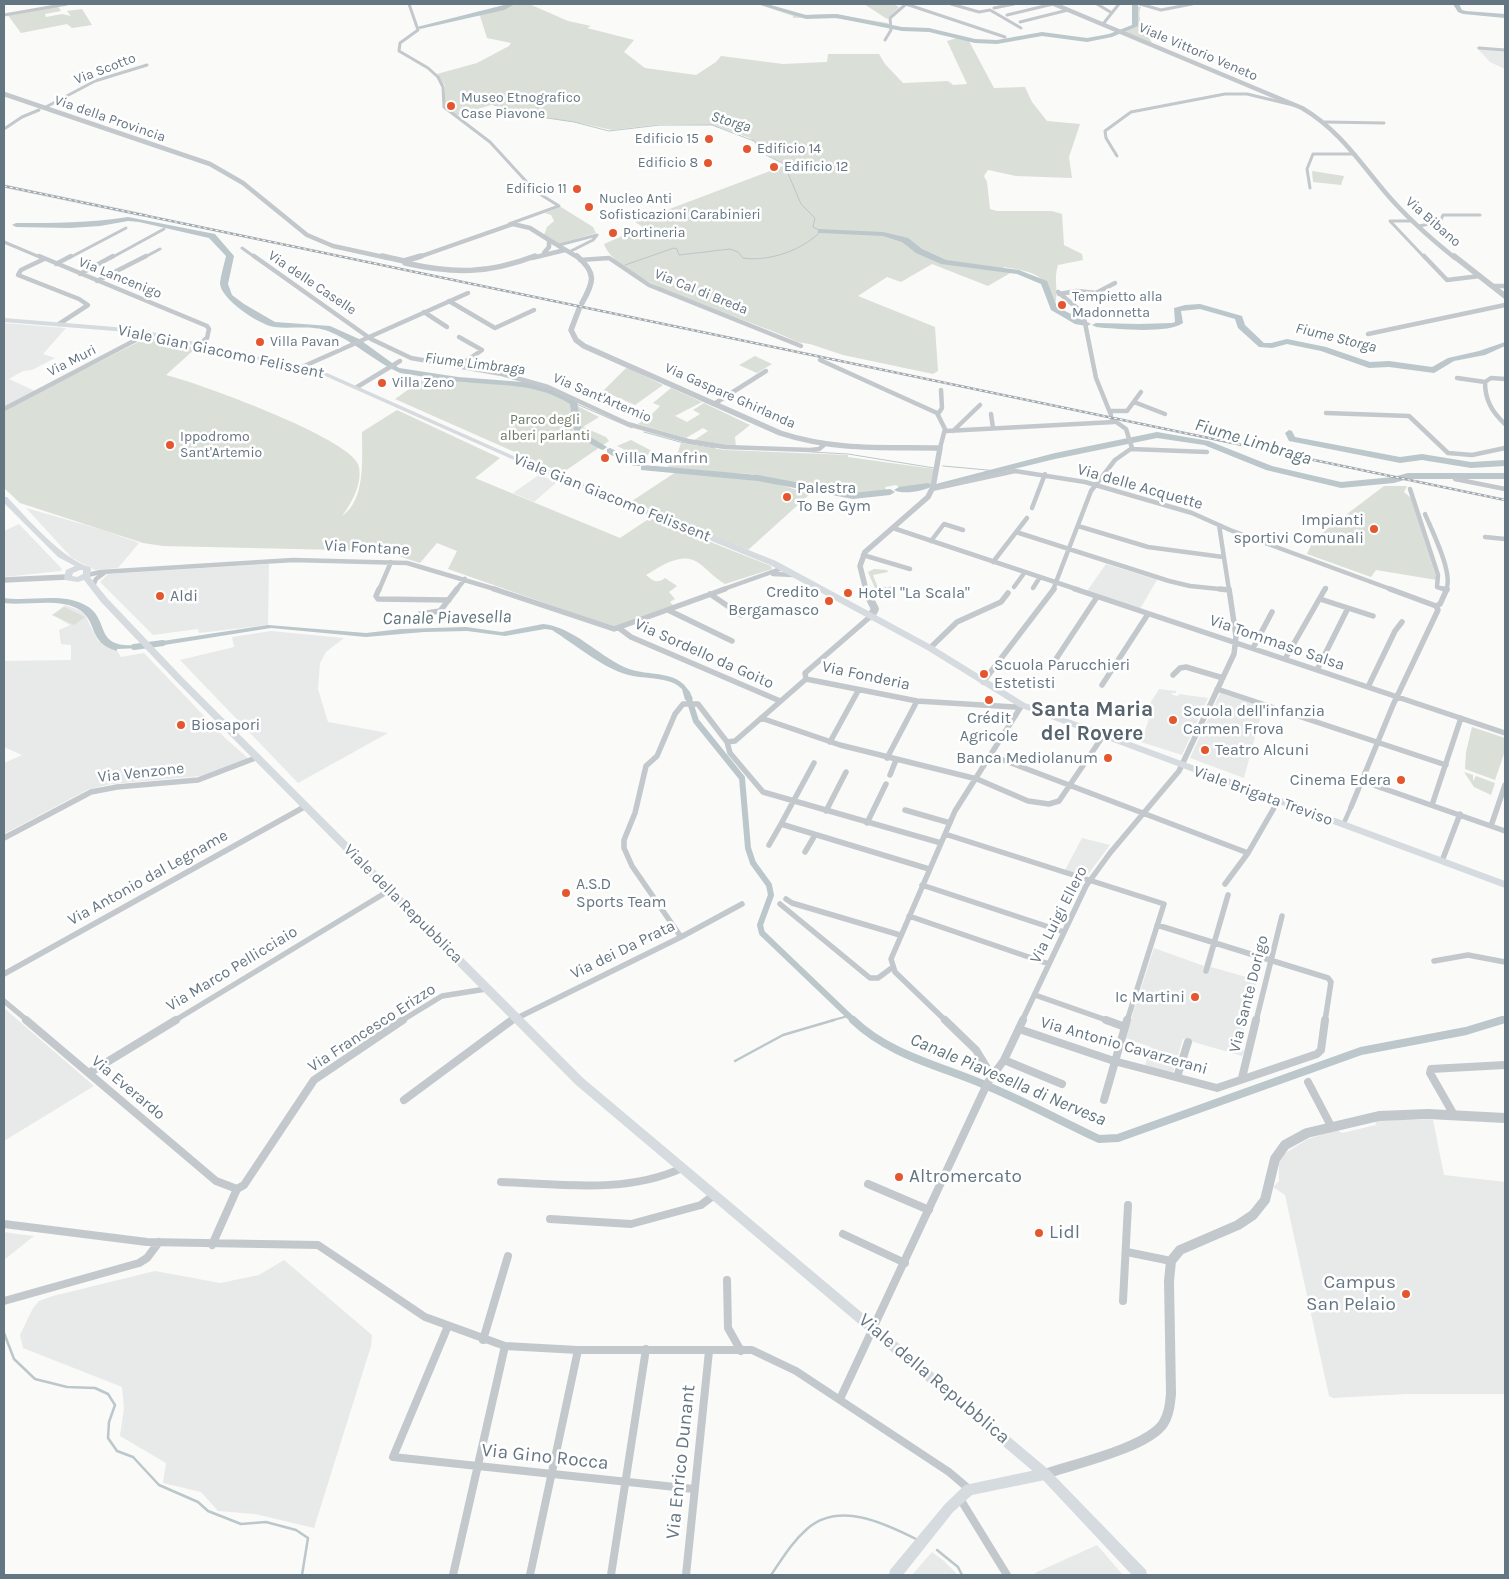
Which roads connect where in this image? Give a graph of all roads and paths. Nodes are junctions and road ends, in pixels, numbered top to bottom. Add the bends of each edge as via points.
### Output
1 (67, 4) edge
2 (409, 4) edge
3 (906, 4) edge
4 (951, 4) edge
5 (1014, 4) edge
6 (1053, 4) edge
7 (1097, 4) edge
8 (1119, 4) edge
9 (1140, 4) edge
10 (1192, 4) edge
11 (994, 8) dead end
12 (1068, 10) junction
13 (1112, 13) junction
14 (4, 15) edge
15 (1007, 15) dead end
16 (1020, 22) dead end
17 (1103, 24) junction
18 (1021, 28) dead end
19 (1005, 37) dead end
20 (885, 40) dead end
21 (1479, 48) dead end
22 (1505, 50) edge
23 (147, 65) dead end
24 (1263, 92) joint
25 (4, 94) edge
26 (1294, 105) junction
27 (44, 108) junction
28 (39, 110) dead end
29 (1325, 122) junction
30 (1384, 123) dead end
31 (4, 129) edge
32 (1355, 154) junction
33 (1117, 156) dead end
34 (1310, 188) dead end
35 (1480, 215) dead end
36 (528, 217) junction
37 (1412, 220) junction
38 (507, 225) junction
39 (525, 225) junction
40 (1419, 226) junction
41 (126, 228) dead end
42 (164, 229) dead end
43 (549, 240) junction
44 (4, 242) edge
45 (559, 245) junction
46 (242, 248) dead end
47 (160, 249) dead end
48 (567, 251) junction
49 (436, 252) junction
50 (544, 253) junction
51 (389, 258) junction
52 (44, 259) junction
53 (580, 260) junction
54 (596, 260) junction
55 (56, 264) junction
56 (587, 266) junction
57 (437, 269) junction
58 (80, 274) junction
59 (1480, 276) junction
60 (97, 281) junction
61 (1115, 283) dead end
62 (1492, 286) junction
63 (1505, 286) edge
64 (468, 293) dead end
65 (1505, 296) edge
66 (449, 301) junction
67 (1505, 305) edge
68 (534, 310) dead end
69 (424, 312) junction
70 (4, 320) edge
71 (59, 324) junction
72 (447, 327) dead end
73 (149, 333) junction
74 (1368, 334) dead end
75 (369, 337) junction
76 (459, 337) dead end
77 (200, 344) junction
78 (802, 346) dead end
79 (404, 355) junction
80 (412, 358) junction
81 (820, 360) dead end
82 (400, 361) junction
83 (459, 366) junction
84 (302, 367) junction
85 (766, 371) dead end
86 (1457, 378) dead end
87 (1505, 379) edge
88 (1485, 382) junction
89 (357, 387) junction
90 (941, 390) dead end
91 (1142, 392) dead end
92 (1134, 402) junction
93 (714, 404) junction
94 (980, 405) dead end
95 (4, 408) edge
96 (1326, 413) dead end
97 (938, 414) junction
98 (991, 414) dead end
99 (1165, 414) dead end
100 (1112, 417) junction
101 (1505, 424) edge
102 (993, 428) junction
103 (946, 431) junction
104 (954, 431) junction
105 (824, 446) junction
106 (1505, 448) edge
107 (940, 450) junction
108 (1131, 450) junction
109 (1207, 452) dead end
110 (1045, 474) junction
111 (1455, 479) dead end
112 (1095, 485) junction
113 (932, 489) junction
114 (1410, 489) dead end
115 (1505, 490) edge
116 (4, 499) edge
117 (1032, 508) dead end
118 (1425, 514) dead end
119 (1027, 518) dead end
120 (1219, 525) junction
121 (1078, 526) junction
122 (893, 528) junction
123 (963, 530) dead end
124 (1016, 532) junction
125 (1485, 537) dead end
126 (1505, 539) edge
127 (931, 541) junction
128 (1069, 550) junction
129 (863, 554) junction
130 (61, 555) junction
131 (1223, 557) junction
132 (391, 562) junction
133 (993, 562) junction
134 (783, 568) junction
135 (910, 569) dead end
136 (104, 572) junction
137 (1025, 572) junction
138 (69, 573) junction
139 (84, 574) junction
140 (764, 575) junction
141 (800, 577) junction
142 (1040, 577) junction
143 (465, 579) junction
144 (4, 580) edge
145 (1058, 583) junction
146 (92, 586) junction
147 (1014, 587) dead end
148 (1032, 588) dead end
149 (1326, 588) dead end
150 (1229, 590) junction
151 (1447, 590) junction
152 (1008, 593) dead end
153 (710, 594) junction
154 (1097, 597) junction
155 (1320, 599) junction
156 (104, 600) junction
157 (449, 600) junction
158 (872, 602) junction
159 (1436, 606) junction
160 (1348, 608) junction
161 (668, 610) junction
162 (861, 610) junction
163 (1272, 612) dead end
164 (420, 614) dead end
165 (1148, 614) junction
166 (741, 615) dead end
167 (871, 616) junction
168 (1372, 616) dead end
169 (1402, 622) dead end
170 (619, 628) junction
171 (732, 641) dead end
172 (1236, 643) junction
173 (930, 648) junction
174 (1253, 648) junction
175 (1285, 659) junction
176 (1052, 665) dead end
177 (1317, 670) junction
178 (1174, 675) dead end
179 (805, 676) junction
180 (1223, 678) junction
181 (983, 682) junction
182 (1102, 685) dead end
183 (1368, 687) junction
184 (1217, 689) junction
185 (858, 691) junction
186 (1397, 697) junction
187 (780, 701) junction
188 (917, 701) junction
189 (1022, 705) junction
190 (761, 718) junction
191 (1461, 718) junction
192 (1505, 733) edge
193 (1103, 736) junction
194 (727, 742) junction
195 (830, 742) junction
196 (1378, 742) junction
197 (990, 755) junction
198 (258, 757) junction
199 (887, 758) junction
200 (896, 760) junction
201 (814, 763) dead end
202 (1446, 765) junction
203 (1182, 766) junction
204 (846, 772) dead end
205 (890, 775) dead end
206 (974, 779) junction
207 (1362, 781) junction
208 (886, 784) dead end
209 (1505, 786) edge
210 (1070, 787) junction
211 (793, 801) junction
212 (1278, 801) junction
213 (1432, 805) junction
214 (306, 806) junction
215 (1351, 807) joint
216 (905, 810) dead end
217 (826, 811) junction
218 (1142, 814) junction
219 (1460, 814) junction
220 (867, 823) junction
221 (950, 823) junction
222 (781, 824) junction
223 (1343, 825) junction
224 (1491, 826) junction
225 (1505, 831) edge
226 (945, 834) junction
227 (815, 835) junction
228 (4, 838) edge
229 (941, 843) junction
230 (768, 845) dead end
231 (805, 852) dead end
232 (1248, 853) junction
233 (1442, 861) junction
234 (929, 869) junction
235 (1090, 880) junction
236 (1225, 884) dead end
237 (922, 885) junction
238 (1505, 885) edge
239 (390, 890) junction
240 (1228, 895) dead end
241 (786, 899) dead end
242 (742, 904) dead end
243 (780, 904) dead end
244 (909, 916) junction
245 (1282, 916) dead end
246 (1157, 925) junction
247 (1064, 932) junction
248 (900, 935) junction
249 (682, 937) junction
250 (1214, 943) junction
251 (1271, 961) junction
252 (1434, 961) dead end
253 (1505, 962) edge
254 (1050, 964) junction
255 (893, 967) junction
256 (1206, 971) dead end
257 (4, 974) edge
258 (486, 989) junction
259 (1035, 995) junction
260 (4, 1001) edge
261 (515, 1018) junction
262 (1125, 1027) junction
263 (1019, 1029) junction
264 (1188, 1042) dead end
265 (1004, 1060) junction
266 (1114, 1061) junction
267 (1505, 1065) edge
268 (89, 1073) junction
269 (1177, 1077) junction
270 (1242, 1078) junction
271 (990, 1079) junction
272 (1308, 1082) dead end
273 (1062, 1084) dead end
274 (404, 1100) dead end
275 (1104, 1100) dead end
276 (1454, 1115) junction
277 (1505, 1118) edge
278 (1331, 1126) junction
279 (682, 1168) junction
280 (501, 1182) dead end
281 (868, 1184) dead end
282 (237, 1189) junction
283 (714, 1195) junction
284 (1128, 1205) dead end
285 (929, 1210) junction
286 (550, 1219) dead end
287 (4, 1224) edge
288 (843, 1234) dead end
289 (159, 1242) junction
290 (212, 1245) junction
291 (1127, 1252) junction
292 (508, 1256) dead end
293 (1171, 1261) junction
294 (905, 1263) junction
295 (727, 1280) dead end
296 (4, 1301) edge
297 (1124, 1301) dead end
298 (448, 1326) junction
299 (873, 1328) junction
300 (483, 1340) junction
301 (505, 1346) junction
302 (578, 1350) junction
303 (646, 1350) junction
304 (709, 1351) junction
305 (741, 1351) junction
306 (840, 1399) junction
307 (479, 1466) junction
308 (552, 1474) junction
309 (1045, 1474) junction
310 (626, 1482) junction
311 (694, 1489) junction
312 (964, 1494) junction
313 (453, 1575) edge
314 (530, 1575) edge
315 (612, 1575) edge
316 (686, 1575) edge
317 (895, 1575) edge
318 (1007, 1575) edge
319 (1141, 1575) edge

1 - 14 street
2 - 36 street via 419,27 397,48 434,71 444,88 442,105 490,142 535,190 559,206
3 - 19 street
3 - 20 street via 890,18 890,33
4 - 18 street via 979,12 990,10
5 - 11 street
6 - 12 street, Viale Vittorio Veneto
6 - 15 street
7 - 13 street
8 - 13 street
9 - 10 street via 1161,10
12 - 16 street
12 - 17 street, Viale Vittorio Veneto
13 - 17 street
17 - 24 street, Viale Vittorio Veneto
21 - 22 street
23 - 27 street, Via Scotto via 96,81
24 - 26 street, Via Bibano
25 - 27 street, Via della Provincia
26 - 29 street, Via Bibano
26 - 33 street via 1230,93 1135,110 1105,131
27 - 51 street, Via della Provincia via 210,164 242,183 313,238 333,246
28 - 31 street
29 - 30 street
29 - 32 street, Via Bibano
32 - 34 street via 1313,154 1308,169
32 - 37 street, Via Bibano
35 - 40 street, Via Bibano via 1443,215 1440,222
36 - 38 street
36 - 39 street
37 - 40 street, Via Bibano
37 - 59 street via 1390,221 1447,280
38 - 39 street
38 - 49 street
39 - 43 street
40 - 59 street, Via Bibano
41 - 55 street
42 - 58 street
43 - 45 street
43 - 50 street
44 - 52 street, Via Lancenigo
45 - 48 street
45 - 48 street via 597,235 594,240
46 - 75 street, Via delle Caselle
47 - 60 street
48 - 50 street
48 - 53 street
49 - 51 street via 412,260
49 - 57 street via 423,260 425,265
50 - 57 street via 487,271
51 - 57 street
52 - 55 street, Via Lancenigo
52 - 71 street via 21,270 18,275 79,298 88,305
53 - 54 street, Via Cal di Breda
53 - 56 street
54 - 56 street
54 - 78 street, Via Cal di Breda via 609,258 649,285
55 - 58 street, Via Lancenigo
56 - 93 street, Via Gaspare Ghirlanda via 592,280 572,324 573,335 584,346
58 - 60 street, Via Lancenigo
59 - 62 street, Via Bibano
60 - 77 street, Via Lancenigo via 206,326 208,336
61 - 100 street via 1096,293 1058,293 1082,313 1097,380
62 - 63 street
62 - 65 street, Via Bibano
64 - 66 street
66 - 68 street via 495,328
66 - 69 street
67 - 74 street
69 - 72 street
69 - 75 street
70 - 71 main road, Viale Gian Giacomo Felissent
71 - 73 main road, Viale Gian Giacomo Felissent
73 - 77 main road, Viale Gian Giacomo Felissent
73 - 95 street, Via Muri
75 - 79 street, Via Sant'Artemio
75 - 84 street
76 - 83 street via 482,350
77 - 84 main road, Viale Gian Giacomo Felissent
79 - 80 street, Via Sant'Artemio
79 - 82 street
80 - 82 street
80 - 83 street, Via Sant'Artemio
81 - 97 street
82 - 89 street
83 - 105 street, Via Sant'Artemio via 548,387 628,424 688,441 810,450
84 - 89 main road, Viale Gian Giacomo Felissent
85 - 93 street
86 - 88 street
87 - 88 street via 1491,378
88 - 101 street via 1489,405
89 - 134 main road, Viale Gian Giacomo Felissent via 516,459
90 - 97 street via 942,408
91 - 92 street
92 - 99 street
92 - 100 street via 1127,411
93 - 105 street, Via Gaspare Ghirlanda via 780,434
94 - 104 street
96 - 106 street via 1410,416 1444,451 1451,454 1472,455
97 - 103 street
98 - 102 street
100 - 102 street
100 - 108 street via 1125,428
102 - 104 street
103 - 104 street
103 - 107 street
105 - 107 street, Via Gaspare Ghirlanda
107 - 113 street
108 - 109 street
108 - 112 street via 1117,458
110 - 112 street, Via delle Acquette
110 - 113 street, Via delle Acquette via 1012,471
110 - 117 street
111 - 115 street
112 - 120 street, Via delle Acquette via 1183,510
112 - 121 street
113 - 122 street via 924,502
114 - 151 street via 1438,575 1437,587
116 - 130 main road, Viale della Repubblica
118 - 151 street via 1448,574
119 - 124 street
120 - 131 street
120 - 159 street, Via delle Acquette
121 - 128 street
121 - 131 street via 1148,547
122 - 127 street, Via Tommaso Salsa
122 - 129 street
123 - 127 street via 944,524
124 - 128 street
124 - 133 street
125 - 126 street
127 - 133 street, Via Tommaso Salsa
128 - 145 street
128 - 150 street via 1179,584
129 - 135 street
129 - 158 street via 859,568
130 - 138 main road, Viale della Repubblica
130 - 139 main road, Viale della Repubblica
131 - 150 street
132 - 136 street, Via Fontane via 293,560
132 - 143 street, Via Fontane via 423,566
132 - 157 street via 376,596 378,599
133 - 137 street, Via Tommaso Salsa
134 - 140 street
134 - 141 main road, Viale Gian Giacomo Felissent
136 - 139 street, Via Fontane
136 - 146 street
137 - 142 street, Via Tommaso Salsa
137 - 147 street
138 - 139 main road
138 - 139 main road, Viale della Repubblica
138 - 144 street
139 - 146 main road, Viale della Repubblica
139 - 156 main road, Viale della Repubblica
140 - 141 street
140 - 153 street
141 - 162 main road, Viale Gian Giacomo Felissent
142 - 145 street, Via Tommaso Salsa
142 - 148 street
143 - 157 street
143 - 170 street, Via Fontane via 610,629
145 - 154 street, Via Tommaso Salsa
145 - 181 street
146 - 156 main road, Viale della Repubblica
149 - 155 street
150 - 172 street
151 - 159 street
152 - 173 street via 1001,602 957,622
153 - 161 street
153 - 166 street
154 - 165 street, Via Tommaso Salsa
154 - 176 street
155 - 160 street
155 - 175 street
156 - 198 main road, Viale della Repubblica
157 - 164 street via 440,611
158 - 162 street via 869,608
158 - 167 street via 875,609
159 - 186 street via 1438,610
160 - 168 street
160 - 177 street
161 - 170 street
161 - 171 street
162 - 167 main road, Viale Gian Giacomo Felissent
163 - 174 street
165 - 172 street, Via Tommaso Salsa
165 - 182 street
167 - 173 main road, Viale Gian Giacomo Felissent
167 - 179 street
169 - 183 street
170 - 187 street, Via Sordello da Goito via 631,637
172 - 174 street, Via Tommaso Salsa
172 - 180 street, Via Luigi Ellero
173 - 181 main road, Viale Gian Giacomo Felissent
174 - 175 street, Via Tommaso Salsa
175 - 177 street, Via Tommaso Salsa
177 - 183 street, Via Tommaso Salsa
178 - 180 street via 1186,667
179 - 185 street, Via Fonderia
179 - 187 street, Via Fonderia
180 - 184 street, Via Luigi Ellero
181 - 189 main road, Viale Gian Giacomo Felissent
183 - 186 street, Via Tommaso Salsa
184 - 196 street
184 - 203 street, Via Luigi Ellero
185 - 188 street, Via Fonderia
185 - 195 street
186 - 191 street, Via Tommaso Salsa
186 - 196 street
187 - 190 street, Via Fonderia
188 - 189 street, Via Fonderia
188 - 199 street
189 - 193 main road, Viale Brigata Treviso
189 - 197 street
190 - 194 street, Via Fonderia via 735,740
190 - 195 street
191 - 192 street, Via Tommaso Salsa
191 - 202 street
193 - 203 main road, Viale Brigata Treviso
193 - 210 street
194 - 211 street via 730,753 763,792
194 - 249 street via 701,707 695,702 683,704 657,756 646,766 624,840 632,866
195 - 199 street
196 - 202 street
196 - 207 street
197 - 206 street
197 - 210 street
198 - 214 main road, Viale della Repubblica
198 - 228 street, Via Venzone via 198,780 91,792
199 - 200 street
200 - 205 street
200 - 206 street
201 - 211 street
202 - 213 street
203 - 212 main road, Viale Brigata Treviso
203 - 218 street, Via Luigi Ellero
204 - 217 street
206 - 210 street via 1042,804 1060,801
206 - 221 street
207 - 213 street
207 - 215 street
208 - 220 street
209 - 224 street
210 - 218 street
211 - 217 street
211 - 222 street
212 - 223 main road, Viale Brigata Treviso
212 - 232 street
213 - 219 street
214 - 239 main road, Viale della Repubblica
214 - 257 street, Via Antonio dal Legname
215 - 223 street
216 - 221 street
217 - 220 street
218 - 232 street
218 - 235 street, Via Luigi Ellero
219 - 224 street
219 - 233 street
220 - 229 street
221 - 226 street
222 - 227 street
222 - 230 street
223 - 233 main road, Viale Brigata Treviso
224 - 225 street
226 - 229 street
226 - 235 street
227 - 231 street
227 - 234 street
229 - 234 street
232 - 236 street
233 - 238 main road, Viale Brigata Treviso
234 - 237 street
235 - 246 street via 1164,904
235 - 247 street, Via Luigi Ellero
237 - 244 street
237 - 247 street
239 - 258 main road, Viale della Repubblica
239 - 268 street, Via Marco Pellicciaio
240 - 250 street
241 - 248 street
242 - 249 street, Via dei Da Prata
243 - 255 street via 870,978 878,978
244 - 248 street
244 - 254 street
245 - 251 street, Via Sante Dorigo
246 - 250 street
246 - 262 street
247 - 254 street, Via Luigi Ellero
248 - 255 street via 891,954
249 - 261 street, Via dei Da Prata
250 - 251 street
250 - 256 street
251 - 270 street, Via Sante Dorigo
251 - 270 street, Via Antonio Cavarzerani via 1328,978 1331,982 1321,1050
252 - 253 street via 1468,955
254 - 259 street, Via Luigi Ellero
255 - 271 street via 976,1050
258 - 261 main road, Viale della Repubblica
258 - 282 street, Via Francesco Erizzo via 433,1000 314,1080 244,1185
259 - 262 street
259 - 263 street, Via Luigi Ellero
260 - 268 street, Via Everardo
261 - 274 street, Via dei Da Prata
261 - 279 main road, Viale della Repubblica via 579,1081
262 - 266 street
263 - 265 street, Via Luigi Ellero
263 - 266 street, Via Antonio Cavarzerani
264 - 269 street
265 - 271 street, Via Luigi Ellero
265 - 273 street
266 - 269 street, Via Antonio Cavarzerani
266 - 275 street
267 - 276 street via 1431,1069 1430,1073
268 - 282 street, Via Everardo via 208,1174
269 - 270 street, Via Antonio Cavarzerani via 1217,1088
271 - 285 street, Via Luigi Ellero
272 - 278 street
276 - 277 street
276 - 278 street via 1389,1115
278 - 293 street via 1295,1139 1279,1152 1265,1200 1253,1215 1238,1225 1180,1250
279 - 280 street via 668,1176 609,1185
279 - 283 main road, Viale della Repubblica
281 - 285 street
282 - 290 street, Via Francesco Erizzo
283 - 286 street via 701,1204 631,1224
283 - 299 main road, Viale della Repubblica
284 - 291 street
285 - 294 street, Via Luigi Ellero
287 - 289 street
288 - 294 street
289 - 290 street
289 - 296 street via 139,1263
290 - 298 street via 318,1245 425,1317
291 - 293 street
291 - 297 street
292 - 300 street
293 - 309 street via 1171,1406 1164,1422 1147,1437 1115,1451
294 - 299 street, Via Luigi Ellero
295 - 305 street via 728,1328
298 - 300 street
298 - 307 street, Via Gino Rocca via 393,1457
299 - 306 street, Via Luigi Ellero
299 - 309 main road, Viale della Repubblica
300 - 301 street
301 - 302 street
301 - 307 street
302 - 303 street
302 - 308 street
303 - 304 street
303 - 310 street
304 - 305 street
304 - 311 street, Via Enrico Dunant
305 - 306 street via 752,1350 781,1362
306 - 312 street via 949,1472
307 - 308 street, Via Gino Rocca
307 - 313 street
308 - 310 street, Via Gino Rocca
308 - 314 street
309 - 312 main road
309 - 319 main road, Viale della Repubblica
310 - 311 street, Via Gino Rocca
310 - 315 street
311 - 316 street, Via Enrico Dunant
312 - 317 main road
312 - 318 street

